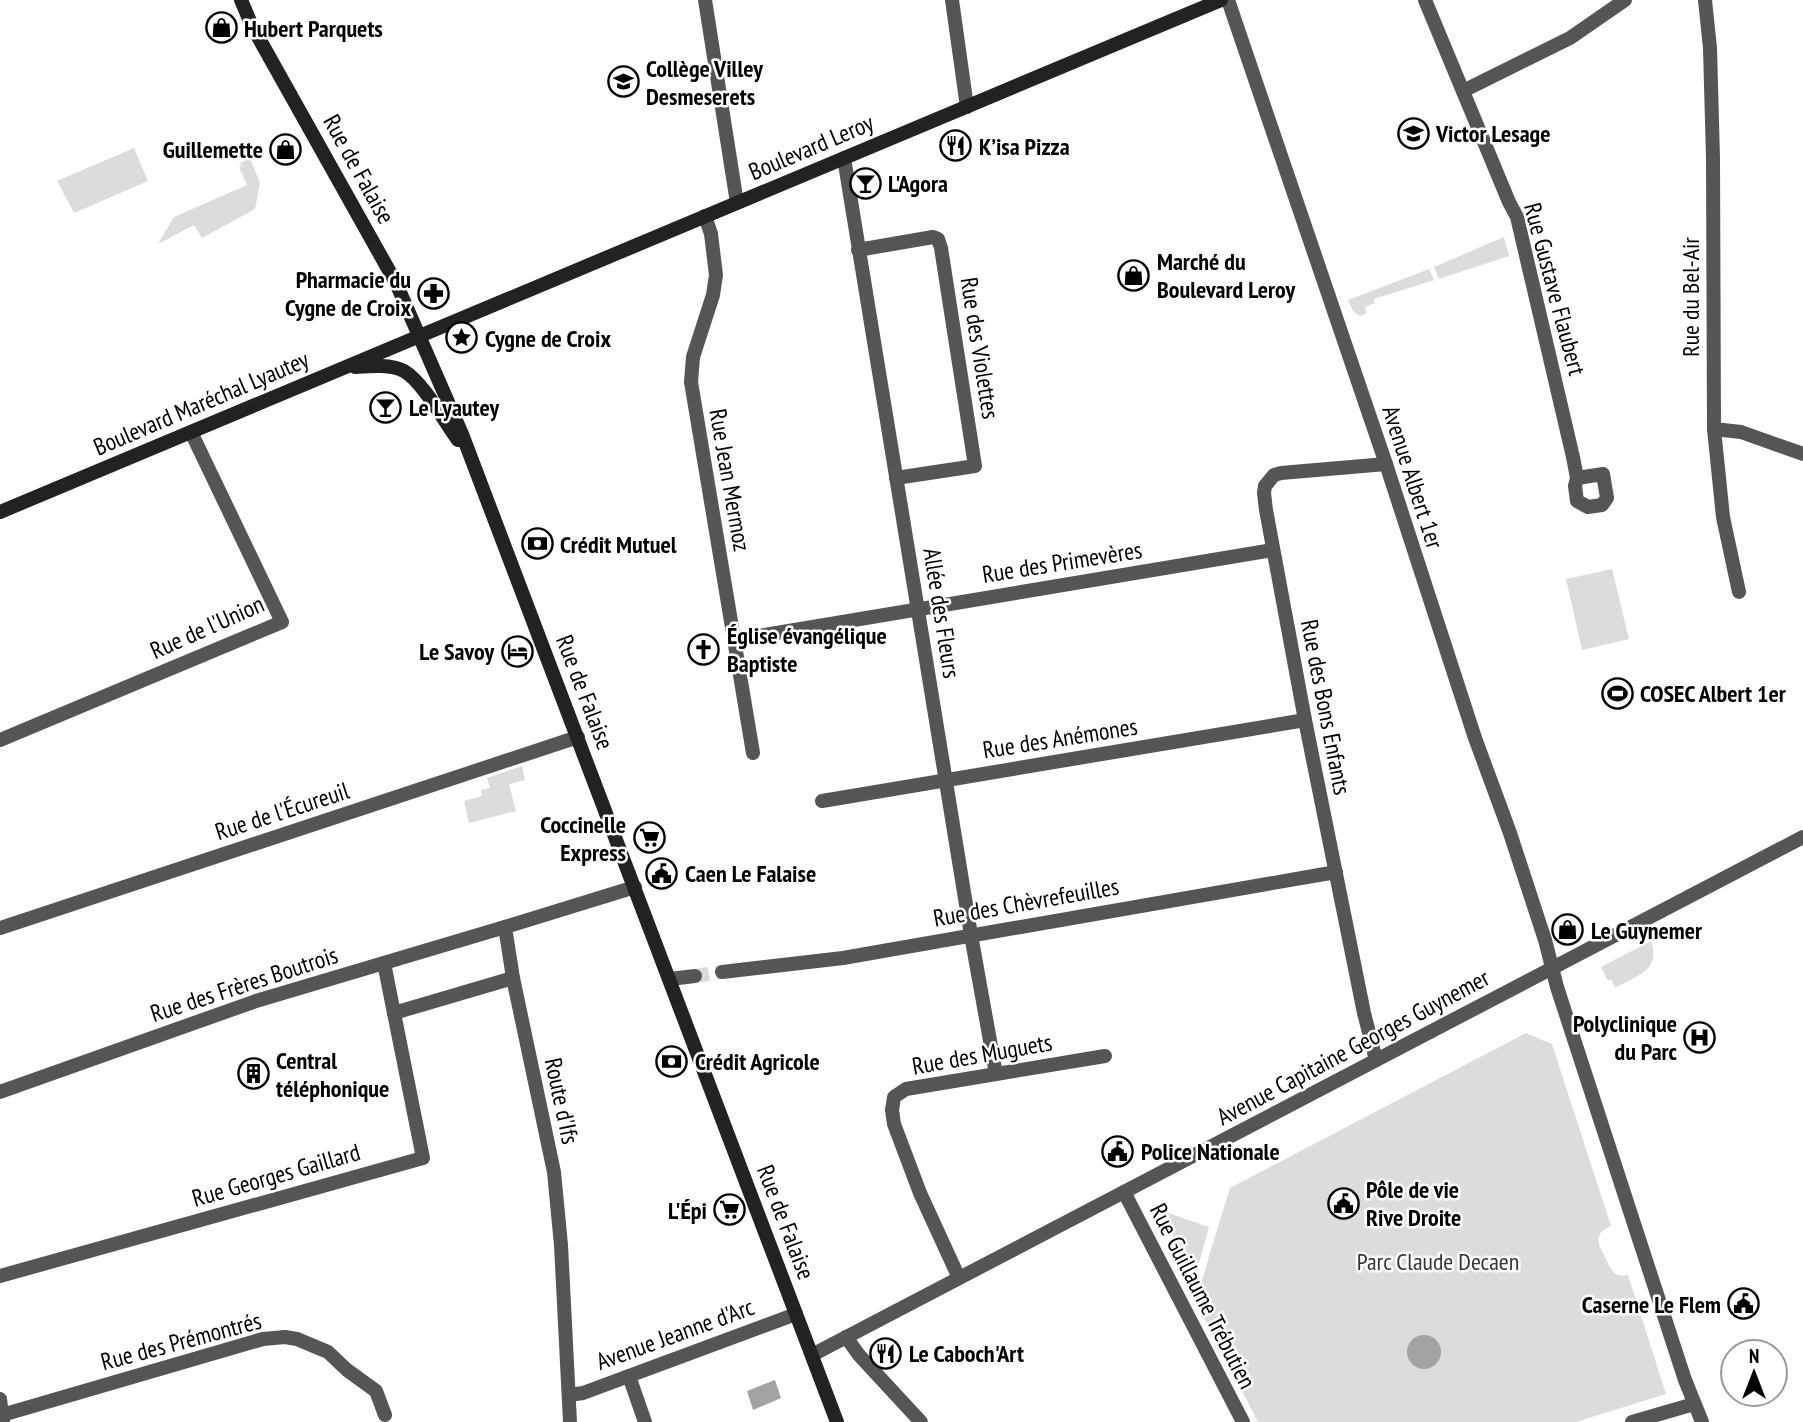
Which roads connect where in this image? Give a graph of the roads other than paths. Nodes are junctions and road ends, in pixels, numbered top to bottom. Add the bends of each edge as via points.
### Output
1 (241, 0) edge
2 (705, 0) edge
3 (951, 0) edge
4 (1221, 0) edge
5 (1228, 0) edge
6 (1425, 0) edge
7 (1625, 0) edge
8 (1705, 0) edge
9 (1463, 91) junction
10 (967, 107) junction
11 (844, 158) junction
12 (737, 203) junction
13 (705, 216) junction
14 (858, 250) junction
15 (419, 336) junction
16 (329, 374) junction
17 (1714, 429) junction
18 (191, 432) junction
19 (1803, 454) edge
20 (474, 464) junction
21 (1386, 464) junction
22 (896, 478) junction
23 (1577, 478) dead end
24 (0, 512) edge
25 (1273, 550) junction
26 (1739, 592) dead end
27 (919, 610) junction
28 (734, 640) junction
29 (1305, 720) junction
30 (578, 737) junction
31 (0, 740) edge
32 (753, 753) dead end
33 (946, 780) junction
34 (822, 801) dead end
35 (1803, 836) edge
36 (1336, 872) junction
37 (635, 887) junction
38 (505, 927) junction
39 (0, 928) edge
40 (971, 935) junction
41 (384, 963) junction
42 (1553, 968) junction
43 (722, 972) tunnel mouth
44 (695, 976) tunnel mouth
45 (513, 978) junction
46 (670, 979) junction
47 (394, 1013) junction
48 (1105, 1056) dead end
49 (1376, 1060) junction
50 (996, 1074) junction
51 (0, 1091) edge
52 (1124, 1192) junction
53 (0, 1276) edge
54 (959, 1278) junction
55 (796, 1314) junction
56 (846, 1337) junction
57 (812, 1355) junction
58 (629, 1376) junction
59 (569, 1395) junction
60 (0, 1399) edge
61 (1694, 1404) junction
62 (385, 1415) dead end
63 (3, 1418) edge
64 (570, 1422) edge
65 (645, 1422) edge
66 (837, 1422) edge
67 (921, 1422) edge
68 (1243, 1422) edge
69 (1632, 1422) edge
70 (1702, 1422) edge

1 - 15 main road, Rue de Falaise via 373,239
2 - 12 street
3 - 10 street
4 - 10 main road, Boulevard Leroy
5 - 21 street, Avenue Albert 1er
6 - 9 street, Rue Gustave Flaubert
7 - 9 street via 1570,38
8 - 17 street, Rue du Bel-Air via 1713,158
9 - 23 street, Rue Gustave Flaubert via 1517,217
10 - 11 main road, Boulevard Leroy
11 - 12 main road, Boulevard Leroy
11 - 14 street, Allée des Fleurs
12 - 13 main road, Boulevard Leroy
13 - 15 main road, Boulevard Leroy
13 - 28 street, Rue Jean Mermoz via 716,275 693,357 691,383
14 - 22 street, Allée des Fleurs
14 - 22 street, Rue des Violettes via 933,237 941,248 975,466
15 - 16 main road, Boulevard Maréchal Lyautey
15 - 20 main road, Rue de Falaise
16 - 18 main road, Boulevard Maréchal Lyautey
16 - 20 main road via 357,367 402,370 417,381
17 - 19 street via 1741,432
17 - 26 street, Rue du Bel-Air via 1723,517
18 - 24 main road, Boulevard Maréchal Lyautey
18 - 31 street, Rue de l'Union via 282,622
20 - 30 main road, Rue de Falaise
21 - 25 street, Rue des Bons Enfants via 1274,475 1264,494
21 - 42 street, Avenue Albert 1er
22 - 27 street, Allée des Fleurs
25 - 27 street, Rue des Primevères
25 - 29 street, Rue des Bons Enfants
27 - 28 street, Rue des Primevères
27 - 33 street, Allée des Fleurs
28 - 32 street, Rue Jean Mermoz
29 - 33 street, Rue des Anémones
29 - 36 street, Rue des Bons Enfants
30 - 37 main road, Rue de Falaise
30 - 39 street, Rue de l'Écureuil
33 - 34 street, Rue des Anémones
33 - 40 street, Allée des Fleurs
35 - 42 street, Avenue Capitaine Georges Guynemer
36 - 40 street, Rue des Chèvrefeuilles
36 - 49 street, Rue des Bons Enfants
37 - 38 street
37 - 46 main road, Rue de Falaise
38 - 41 street, Rue des Frères Boutrois
38 - 45 street, Route d'Ifs
40 - 43 street, Rue des Chèvrefeuilles
40 - 50 street, Allée des Fleurs
41 - 47 street, Rue Georges Gaillard
41 - 51 street, Rue des Frères Boutrois via 256,1001
42 - 49 street, Avenue Capitaine Georges Guynemer
42 - 61 street, Avenue Albert 1er
44 - 46 street
45 - 47 street
45 - 59 street, Route d'Ifs via 554,1172
46 - 55 main road, Rue de Falaise
47 - 53 street, Rue Georges Gaillard via 423,1158
48 - 50 street, Rue des Muguets
49 - 52 street, Avenue Capitaine Georges Guynemer
50 - 54 street, Rue des Muguets via 906,1089 892,1104 894,1124 920,1193
52 - 54 street, Avenue Capitaine Georges Guynemer
52 - 68 street, Rue Guillaume Trébutien
54 - 56 street, Avenue Capitaine Georges Guynemer
55 - 57 main road, Rue de Falaise
55 - 58 street, Avenue Jeanne d'Arc
56 - 57 street, Avenue Capitaine Georges Guynemer
56 - 67 street
57 - 66 main road, Rue de Falaise
58 - 59 street, Avenue Jeanne d'Arc
58 - 65 street
59 - 64 street, Route d'Ifs
60 - 63 street
61 - 69 street
61 - 70 street, Avenue Albert 1er
62 - 63 street, Rue des Prémontrés via 376,1391 328,1352 285,1337 264,1339

